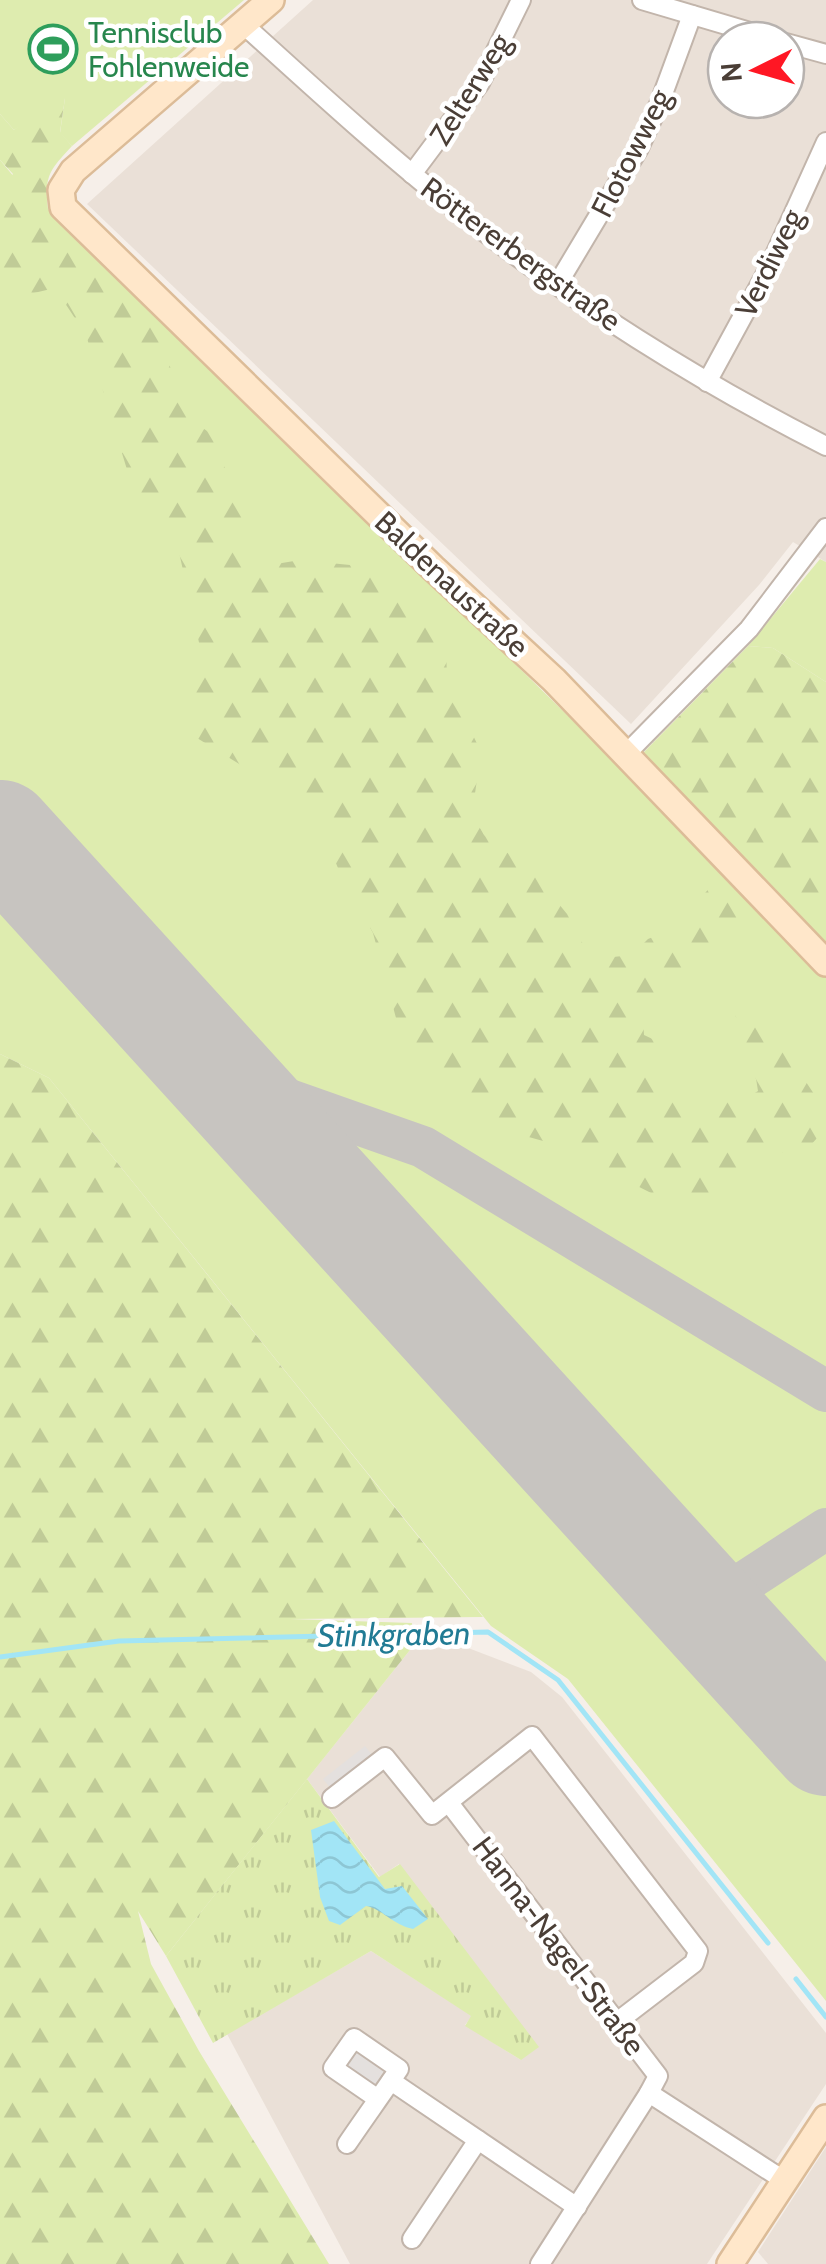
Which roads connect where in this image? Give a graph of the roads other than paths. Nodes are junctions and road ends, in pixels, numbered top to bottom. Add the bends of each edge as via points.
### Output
1 (271, 0) edge
2 (521, 0) edge
3 (642, 0) edge
4 (692, 15) junction
5 (709, 20) edge
6 (243, 24) junction
7 (826, 142) edge
8 (412, 174) junction
9 (557, 285) junction
10 (707, 382) junction
11 (826, 446) edge
12 (826, 528) edge
13 (626, 754) junction
14 (826, 963) edge
15 (332, 1798) dead end
16 (449, 1803) junction
17 (617, 2022) junction
18 (391, 2081) junction
19 (649, 2093) junction
20 (378, 2100) junction
21 (826, 2118) edge
22 (478, 2140) junction
23 (347, 2144) dead end
24 (785, 2181) junction
25 (577, 2207) junction
26 (412, 2239) dead end
27 (540, 2264) edge
28 (730, 2264) edge

1 - 6 street
2 - 8 street, Zelterweg via 480,83
3 - 4 street
4 - 5 street
4 - 9 street, Flotowweg via 639,148
6 - 8 street, Röttererbergstraße
6 - 13 street, Baldenaustraße via 73,171 61,190 68,215
7 - 10 street, Verdiweg
8 - 9 street, Röttererbergstraße
9 - 10 street, Röttererbergstraße
10 - 11 street, Röttererbergstraße
12 - 13 street via 749,629
13 - 14 street, Baldenaustraße
15 - 16 street via 385,1757 432,1815
16 - 17 street, Hanna-Nagel-Straße
16 - 17 street via 532,1736 698,1950 694,1962
17 - 19 street, Hanna-Nagel-Straße via 658,2076
18 - 20 street
18 - 20 street via 399,2069 354,2038 333,2068
18 - 22 street
19 - 24 street, Hanna-Nagel-Straße
19 - 25 street
20 - 23 street
21 - 24 street
22 - 25 street
22 - 26 street
24 - 28 street
25 - 27 street

